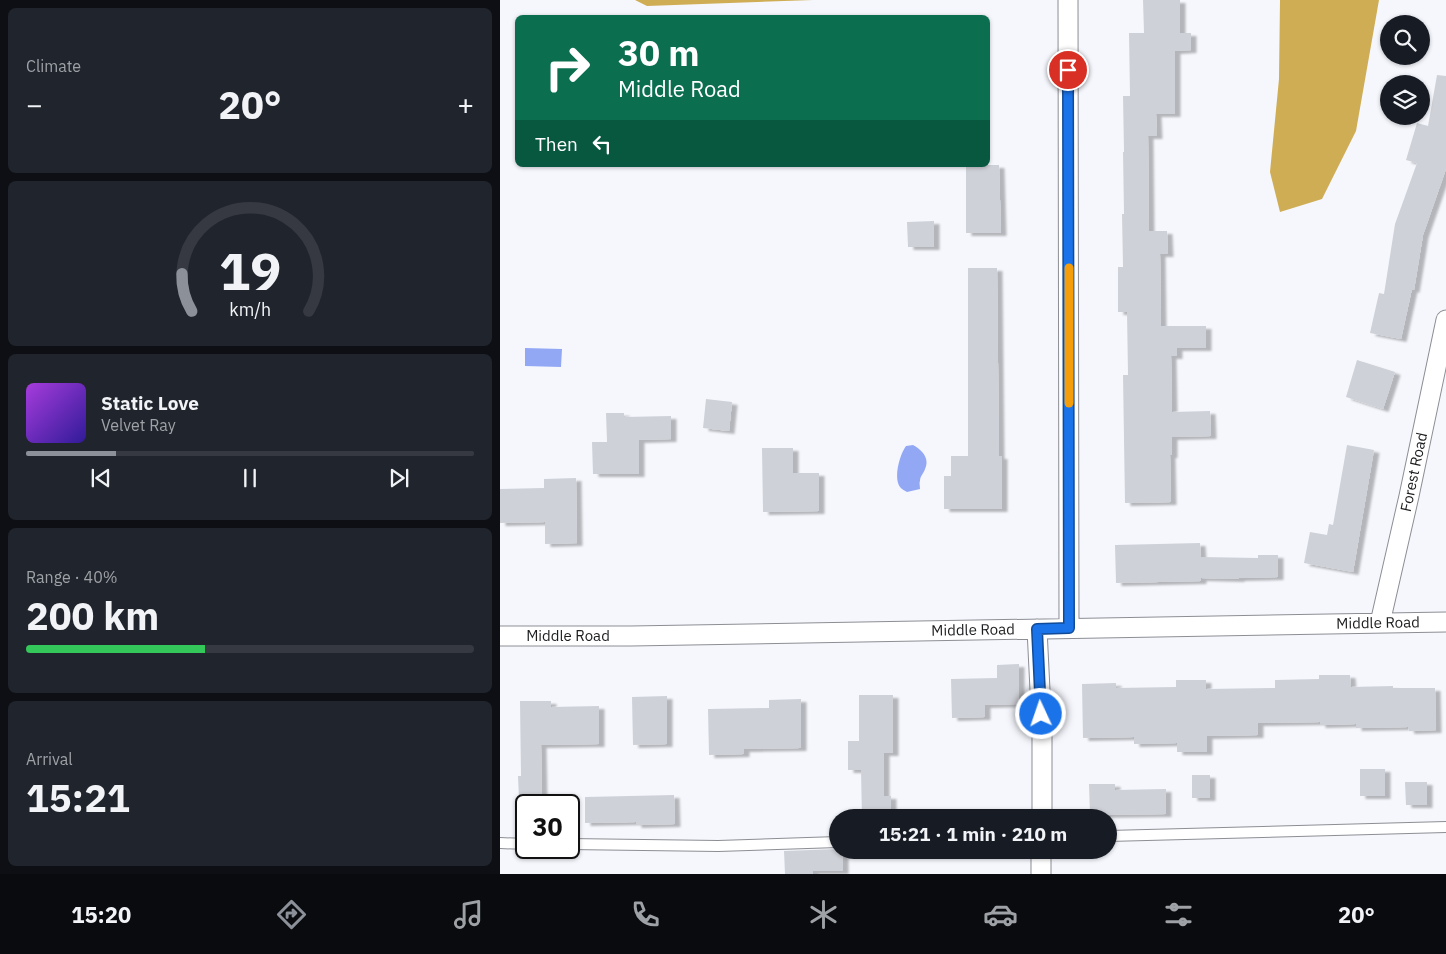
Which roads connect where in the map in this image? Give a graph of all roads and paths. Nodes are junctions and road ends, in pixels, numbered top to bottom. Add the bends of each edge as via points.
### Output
1 (1068, 0) edge
2 (1446, 320) edge
3 (1446, 622) edge
4 (1380, 623) junction
5 (1069, 628) junction
6 (1037, 629) junction
7 (500, 636) edge
8 (1042, 809) edge
9 (1446, 827) edge
10 (1117, 836) edge
11 (829, 842) edge
12 (500, 844) edge
13 (515, 844) edge
14 (580, 844) edge
15 (1041, 859) edge
16 (1041, 874) edge

1 - 5 street
2 - 4 street, Forest Road
3 - 4 street, Middle Road
4 - 5 street, Middle Road
5 - 6 street, Middle Road
6 - 7 street, Middle Road
6 - 8 street
9 - 10 lane
11 - 14 lane via 718,846
12 - 13 lane
15 - 16 street

